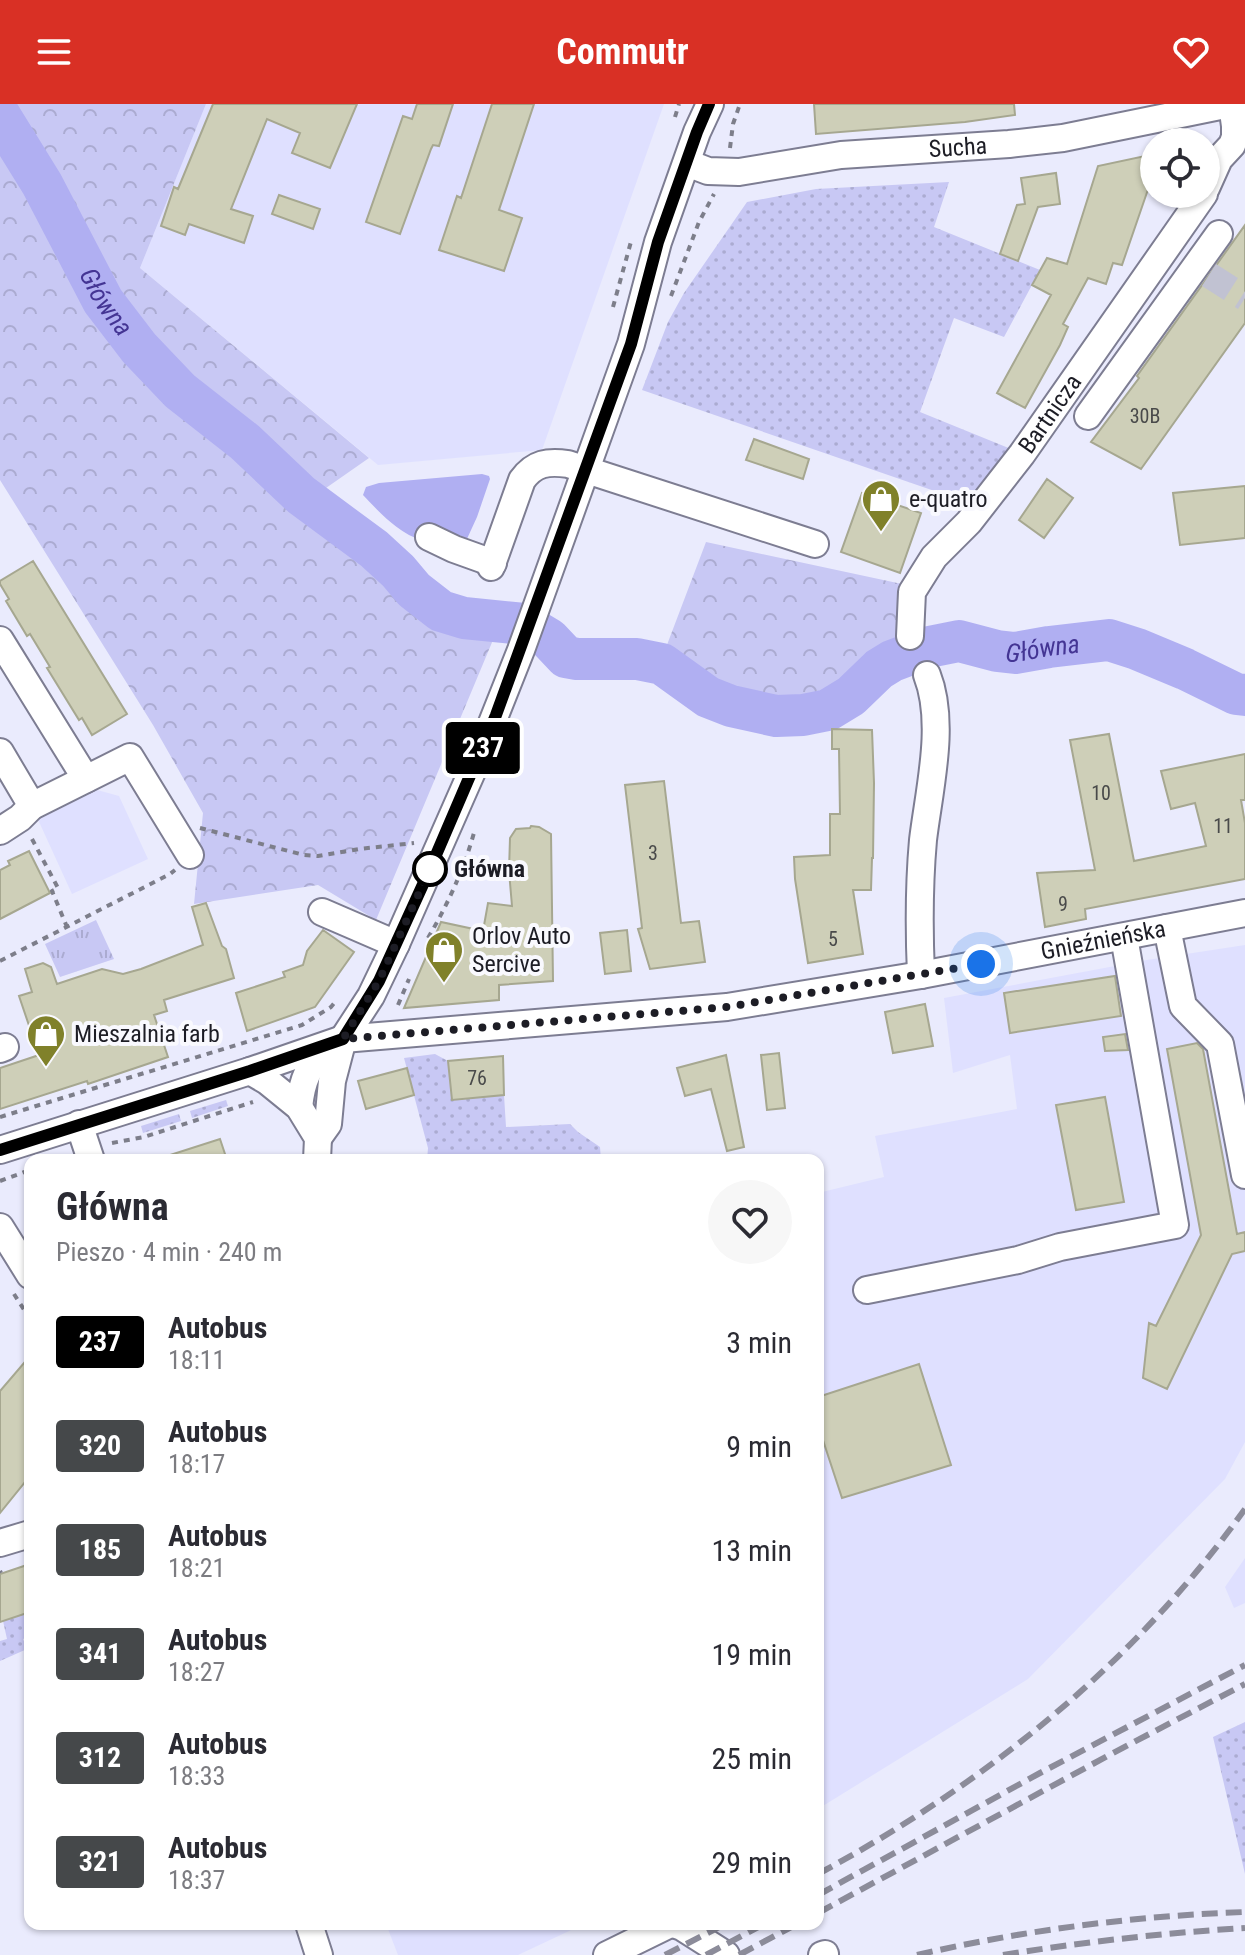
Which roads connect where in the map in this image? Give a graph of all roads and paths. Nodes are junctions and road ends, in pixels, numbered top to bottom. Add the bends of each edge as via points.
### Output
1 (679, 104) edge
2 (707, 104) edge
3 (1231, 104) edge
4 (670, 129) dead end
5 (1220, 158) edge
6 (687, 163) junction
7 (1194, 208) edge
8 (1219, 234) dead end
9 (633, 235) dead end
10 (610, 320) dead end
11 (1088, 416) dead end
12 (586, 471) junction
13 (429, 537) dead end
14 (815, 544) dead end
15 (910, 636) dead end
16 (0, 640) edge
17 (927, 675) dead end
18 (0, 752) edge
19 (86, 779) junction
20 (17, 818) edge
21 (419, 842) dead end
22 (184, 845) junction
23 (322, 912) dead end
24 (1245, 913) edge
25 (67, 927) junction
26 (1167, 928) junction
27 (1124, 937) junction
28 (396, 944) junction
29 (0, 961) edge
30 (921, 975) junction
31 (341, 997) dead end
32 (343, 1039) junction
33 (250, 1071) junction
34 (259, 1100) dead end
35 (299, 1107) junction
36 (0, 1117) edge
37 (79, 1124) junction
38 (318, 1149) edge
39 (0, 1150) edge
40 (89, 1154) edge
41 (94, 1154) edge
42 (24, 1172) edge
43 (1245, 1175) edge
44 (0, 1181) edge
45 (0, 1227) edge
46 (23, 1251) edge
47 (867, 1290) dead end
48 (24, 1536) edge
49 (0, 1543) edge
50 (311, 1930) edge
51 (659, 1930) edge
52 (687, 1930) edge
53 (319, 1955) edge
54 (607, 1955) edge
55 (726, 1955) edge

1 - 4 path
2 - 6 street
3 - 5 street via 1235,137
3 - 6 street, Sucha via 1009,144 841,155 739,172 708,171
6 - 12 street
7 - 15 street, Bartnicza via 1022,454 934,557 912,592
8 - 11 street via 1203,271
9 - 10 path
12 - 13 street via 550,462 528,472 492,565
12 - 14 street
12 - 28 street via 478,758
16 - 19 street
17 - 30 street via 935,738 919,899
18 - 20 street
19 - 20 street
19 - 22 street via 130,757
20 - 25 path via 58,888 52,891
21 - 22 path via 318,856 202,827
22 - 25 path via 170,874
23 - 28 street
24 - 26 street, Gnieźnieńska
25 - 29 path
26 - 27 street, Gnieźnieńska
26 - 43 street via 1183,1006 1220,1044
27 - 30 street, Gnieźnieńska
27 - 47 street via 1175,1225
28 - 32 street
30 - 32 street, Gnieźnieńska via 727,1007
31 - 36 path via 302,1025
32 - 33 street
32 - 35 street via 309,1068
32 - 38 street via 328,1124
33 - 35 street
33 - 37 street
34 - 41 path via 111,1143
35 - 38 street
37 - 39 street
37 - 40 street
42 - 44 path
45 - 46 street
48 - 49 street
50 - 53 street
51 - 54 street
52 - 55 street

